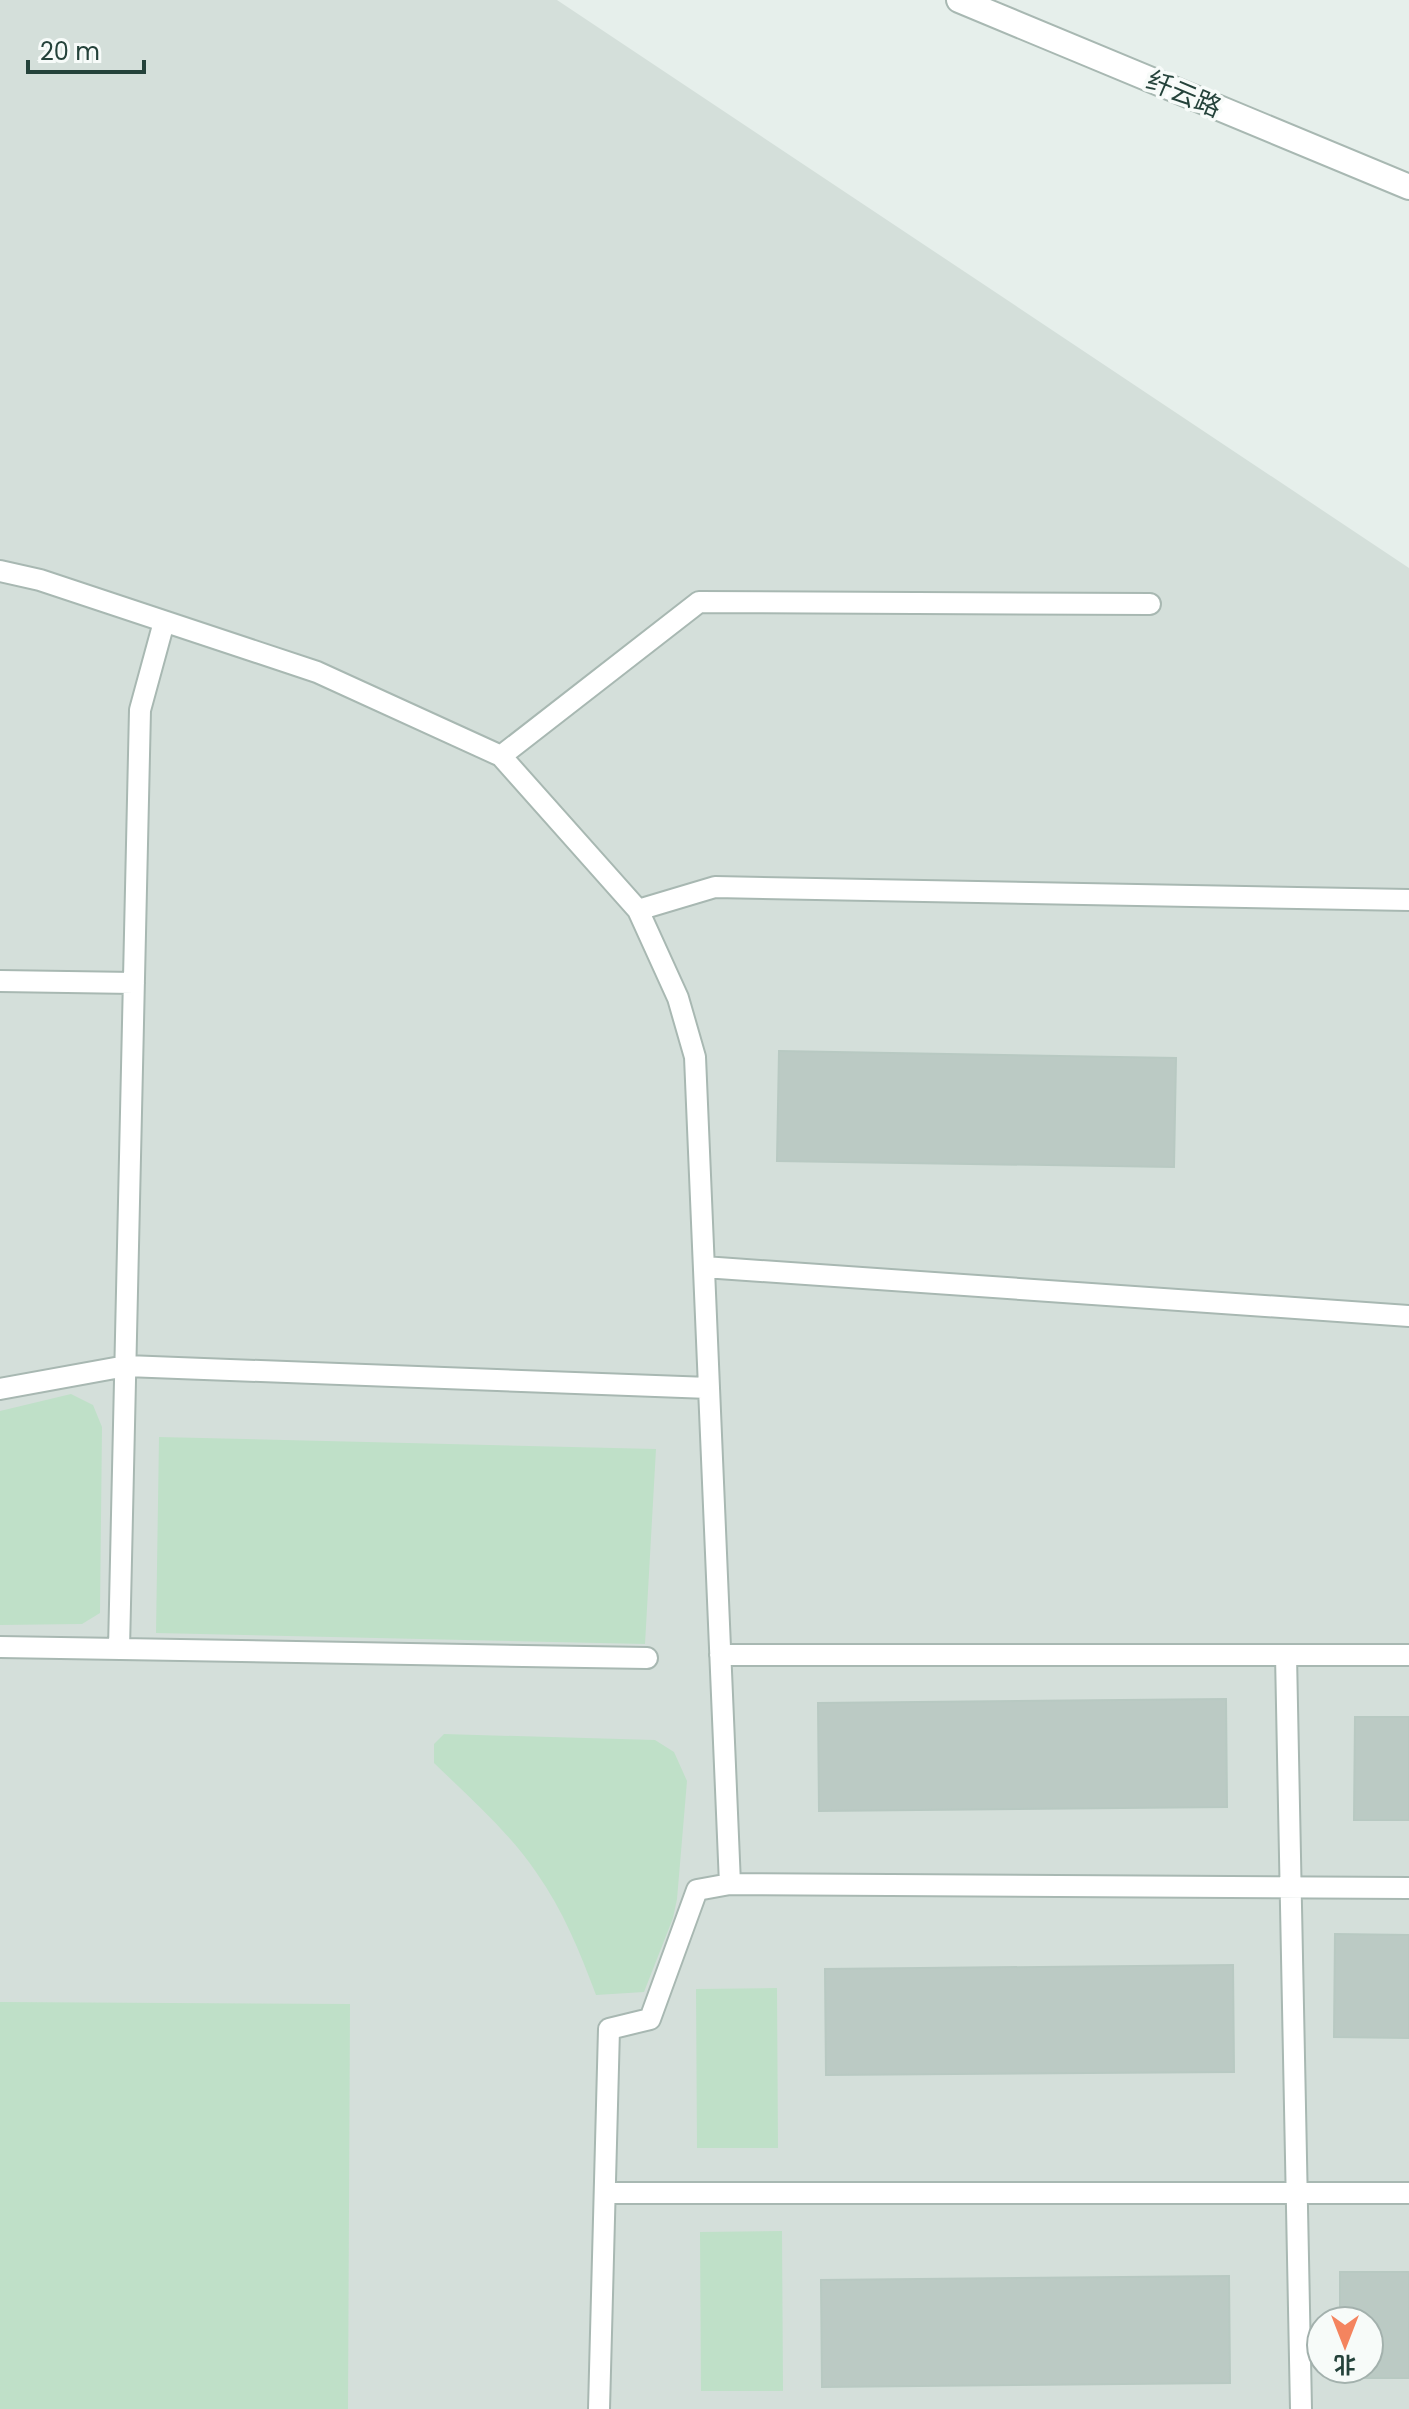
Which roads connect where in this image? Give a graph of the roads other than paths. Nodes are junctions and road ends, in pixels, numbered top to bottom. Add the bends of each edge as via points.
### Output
1 (959, 0) edge
2 (1409, 187) edge
3 (0, 571) edge
4 (1150, 604) dead end
5 (164, 622) junction
6 (501, 756) junction
7 (1409, 900) edge
8 (638, 910) junction
9 (0, 981) edge
10 (134, 983) junction
11 (704, 1267) junction
12 (1409, 1316) edge
13 (126, 1366) junction
14 (709, 1388) junction
15 (0, 1389) edge
16 (0, 1647) edge
17 (119, 1649) junction
18 (720, 1655) junction
19 (1286, 1655) junction
20 (1409, 1655) edge
21 (647, 1658) dead end
22 (730, 1884) junction
23 (1290, 1887) junction
24 (1409, 1888) edge
25 (605, 2193) junction
26 (1297, 2193) junction
27 (1409, 2193) edge
28 (599, 2409) edge
29 (1301, 2409) edge

1 - 2 street, 纤云路
3 - 5 lane
4 - 6 lane via 699,602
5 - 6 lane via 317,672
5 - 10 lane via 140,710
6 - 8 lane
7 - 8 lane via 715,887
8 - 11 lane via 678,998 695,1057
9 - 10 lane
10 - 13 lane
11 - 12 lane
11 - 14 lane
13 - 14 lane
13 - 15 lane
13 - 17 lane
14 - 18 lane
16 - 17 lane
17 - 21 lane
18 - 19 lane
18 - 22 lane
19 - 20 lane
19 - 23 lane
22 - 23 lane
22 - 25 lane via 697,1890 650,2019 609,2029
23 - 24 lane
23 - 26 lane
25 - 26 lane
25 - 28 lane
26 - 27 lane
26 - 29 lane

